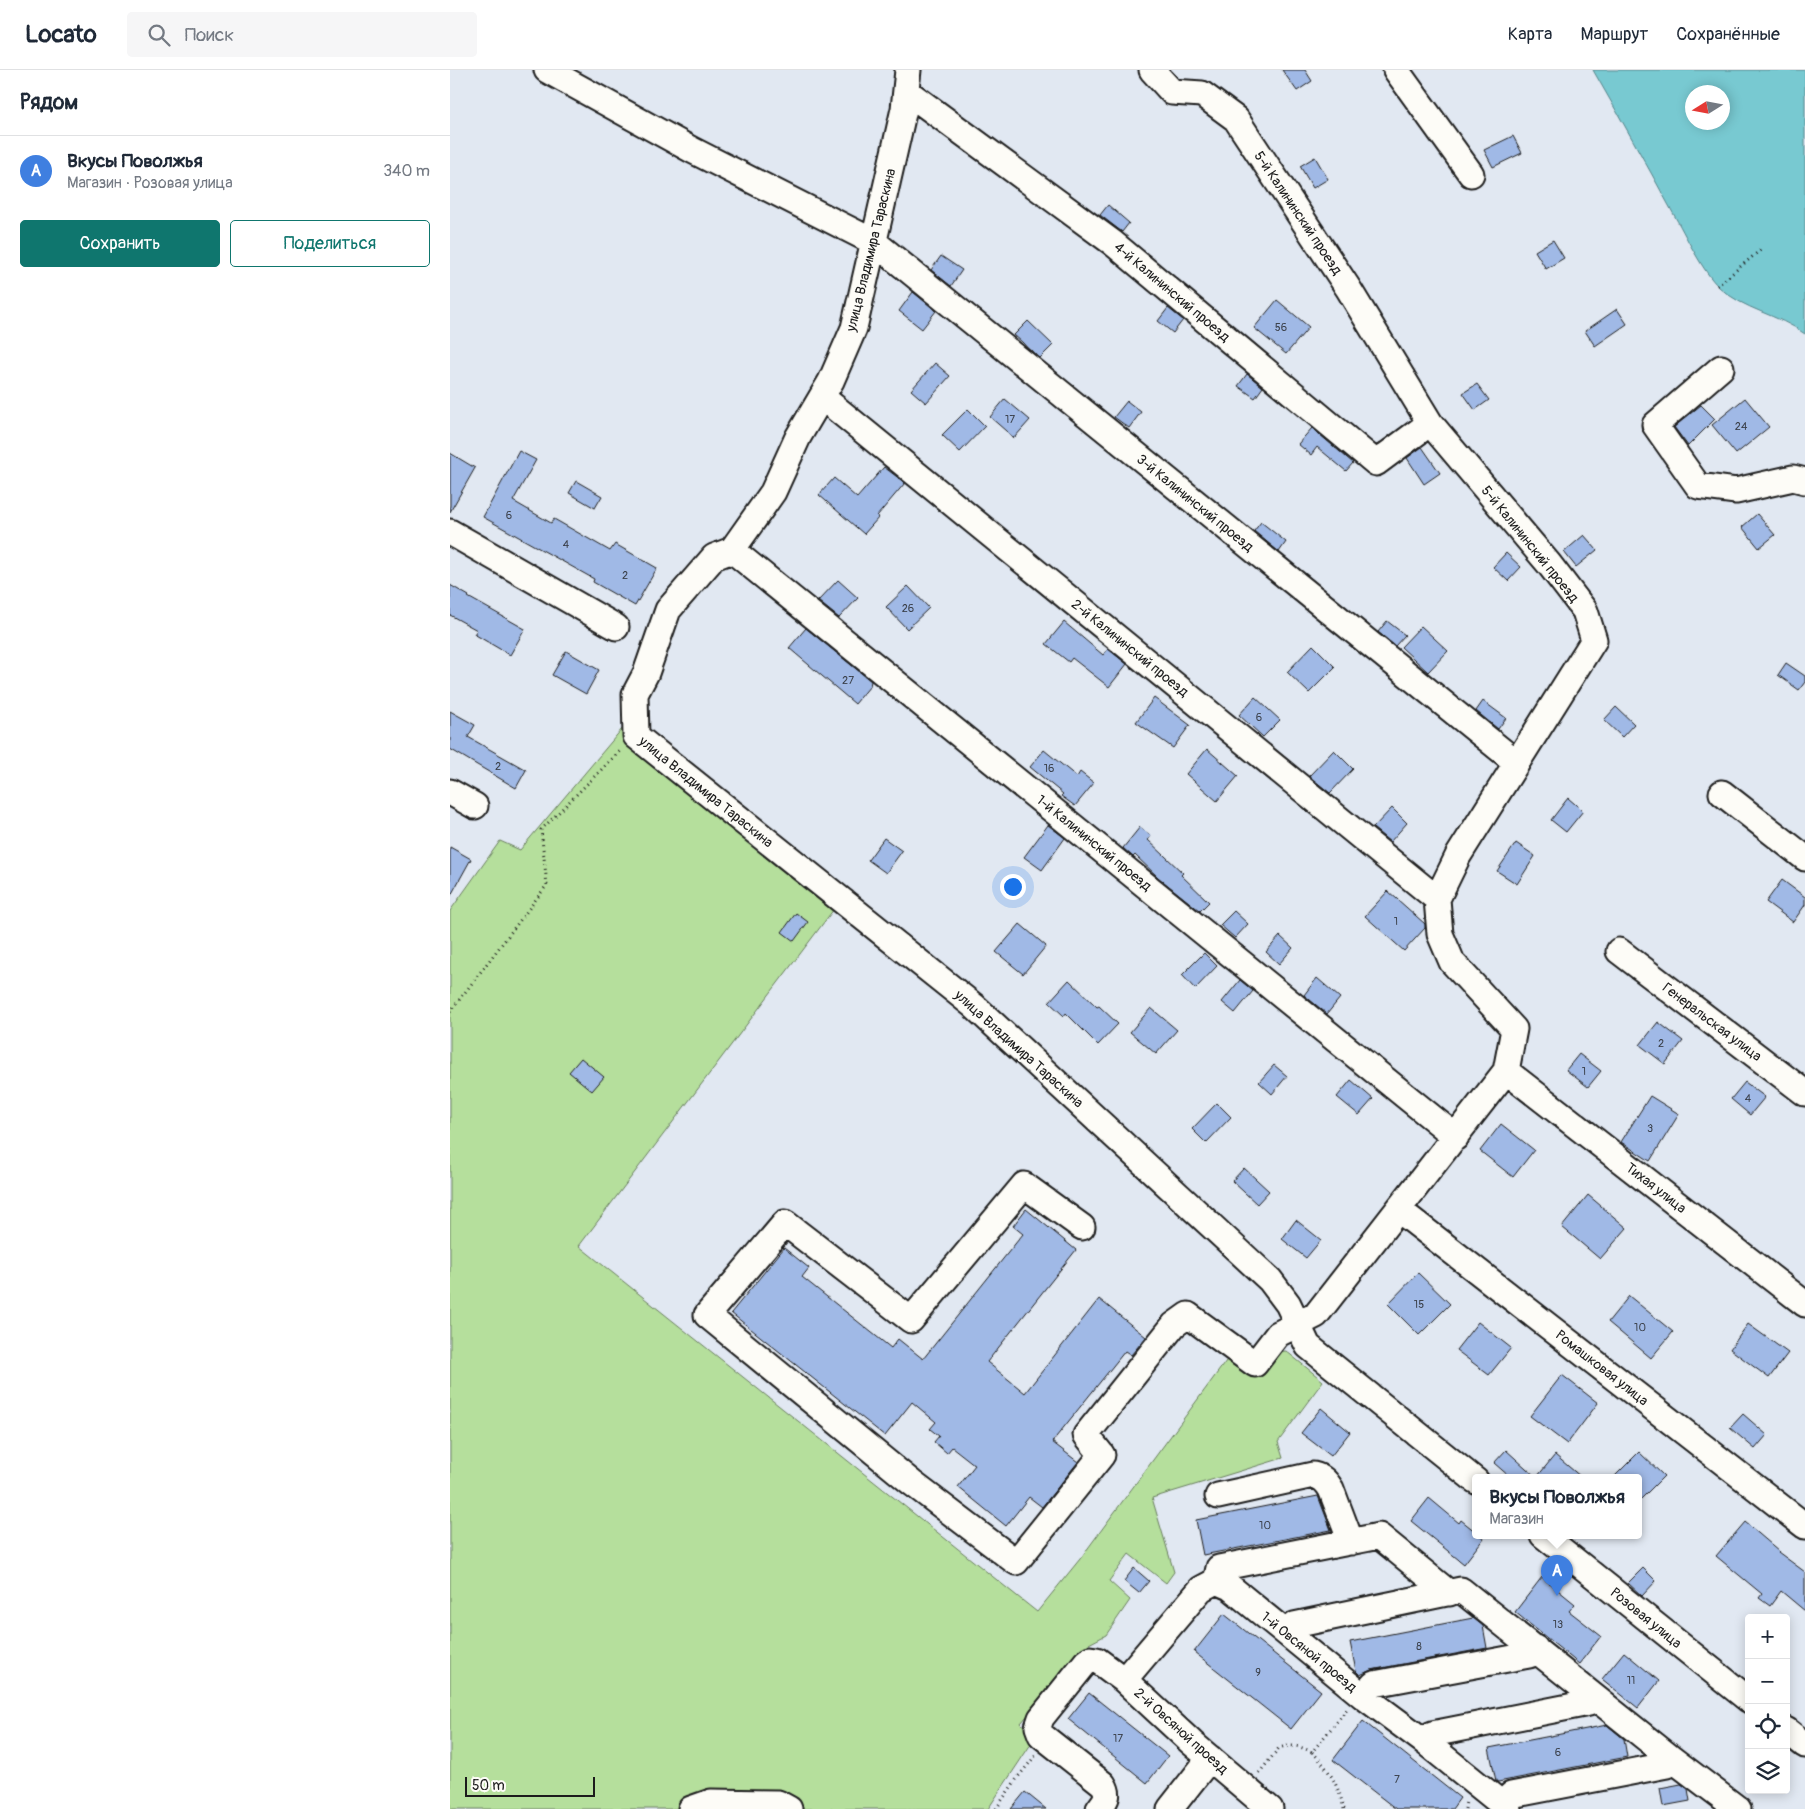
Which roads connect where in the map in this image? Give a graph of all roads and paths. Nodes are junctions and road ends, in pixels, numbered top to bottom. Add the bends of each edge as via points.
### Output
1 (547, 70) edge
2 (1152, 70) edge
3 (1396, 70) edge
4 (907, 76) edge
5 (1471, 174) dead end
6 (874, 242) junction
7 (1763, 248) dead end
8 (1717, 286) dead end
9 (1721, 368) dead end
10 (822, 396) junction
11 (1430, 423) junction
12 (1805, 481) edge
13 (450, 532) edge
14 (732, 550) junction
15 (616, 627) dead end
16 (636, 736) junction
17 (1517, 763) junction
18 (450, 792) edge
19 (1722, 793) dead end
20 (475, 806) dead end
21 (1805, 858) edge
22 (1438, 900) junction
23 (1619, 951) dead end
24 (450, 1012) edge
25 (1506, 1071) junction
26 (1805, 1093) edge
27 (1456, 1137) junction
28 (1399, 1210) junction
29 (1082, 1227) dead end
30 (1805, 1304) edge
31 (1298, 1325) junction
32 (1472, 1478) edge
33 (1218, 1496) dead end
34 (1805, 1526) edge
35 (1548, 1539) edge
36 (1351, 1542) junction
37 (1216, 1582) junction
38 (1449, 1593) junction
39 (1287, 1633) junction
40 (1535, 1648) junction
41 (1124, 1680) junction
42 (1361, 1694) junction
43 (1594, 1697) junction
44 (1745, 1697) edge
45 (1790, 1733) edge
46 (1048, 1740) junction
47 (1425, 1742) junction
48 (1805, 1746) edge
49 (1312, 1752) junction
50 (1210, 1758) junction
51 (1672, 1759) junction
52 (1247, 1790) junction
53 (1506, 1807) edge
54 (691, 1809) edge
55 (790, 1809) edge
56 (996, 1809) edge
57 (1099, 1809) edge
58 (1170, 1809) edge
59 (1270, 1809) edge
60 (1344, 1809) edge
61 (1738, 1809) edge

1 - 6 street, 3-й Калининский проезд via 692,150
2 - 11 street, 5-й Калининский проезд via 1172,92 1202,94 1236,119 1348,288
3 - 5 street
4 - 6 street, улица Владимира Тараскина via 904,109
4 - 11 street, 4-й Калининский проезд via 1376,463
6 - 10 street, улица Владимира Тараскина via 854,328
6 - 17 street, 3-й Калининский проезд
7 - 8 path
9 - 12 street via 1655,425 1698,486 1736,491 1793,478
10 - 14 street, улица Владимира Тараскина via 798,437 773,492
10 - 22 street, 2-й Калининский проезд
11 - 17 street, 5-й Калининский проезд via 1585,611 1594,640
13 - 15 street
14 - 16 street, улица Владимира Тараскина via 714,557 668,610 646,673 635,694
14 - 27 street, 1-й Калининский проезд
16 - 24 path via 542,830 546,885
16 - 31 street, улица Владимира Тараскина via 974,1006 1270,1280 1288,1304
17 - 22 street, 5-й Калининский проезд via 1458,856
18 - 20 street
19 - 21 street
22 - 25 street, 5-й Калининский проезд via 1440,934 1452,962 1514,1028
23 - 26 street, Генеральская улица
25 - 27 street
25 - 30 street, Тихая улица
27 - 28 street
28 - 31 street via 1316,1315
28 - 34 street, Ромашковая улица
29 - 31 street via 1024,1185 911,1320 785,1222 707,1315 912,1483 1016,1562 1102,1455 1086,1435 1174,1325 1188,1315 1255,1364 1278,1334
31 - 32 street via 1308,1346
33 - 36 street via 1320,1476 1331,1489
35 - 44 street, Розовая улица
36 - 37 street via 1219,1568
36 - 38 street via 1379,1536
37 - 39 street, 1-й Овсяной проезд via 1230,1587
37 - 41 street via 1201,1590
38 - 39 street via 1294,1625
38 - 40 street via 1461,1590
39 - 42 street, 1-й Овсяной проезд
40 - 42 street via 1529,1655 1374,1684
40 - 43 street
41 - 46 street, 2-й Овсяной проезд via 1100,1661 1090,1659 1086,1662 1038,1723
41 - 50 street, 2-й Овсяной проезд
42 - 47 street, 1-й Овсяной проезд
42 - 49 path
43 - 47 street via 1589,1703 1432,1734
43 - 51 street
45 - 48 street
46 - 56 path
46 - 57 street via 1103,1784 1107,1796
47 - 53 street, 1-й Овсяной проезд
49 - 52 path via 1294,1745 1279,1748
49 - 60 path via 1331,1774
50 - 52 street, 2-й Овсяной проезд
50 - 58 street
51 - 53 street via 1667,1765 1511,1796
51 - 61 street
52 - 59 street, 2-й Овсяной проезд
54 - 55 street via 712,1802 778,1804

